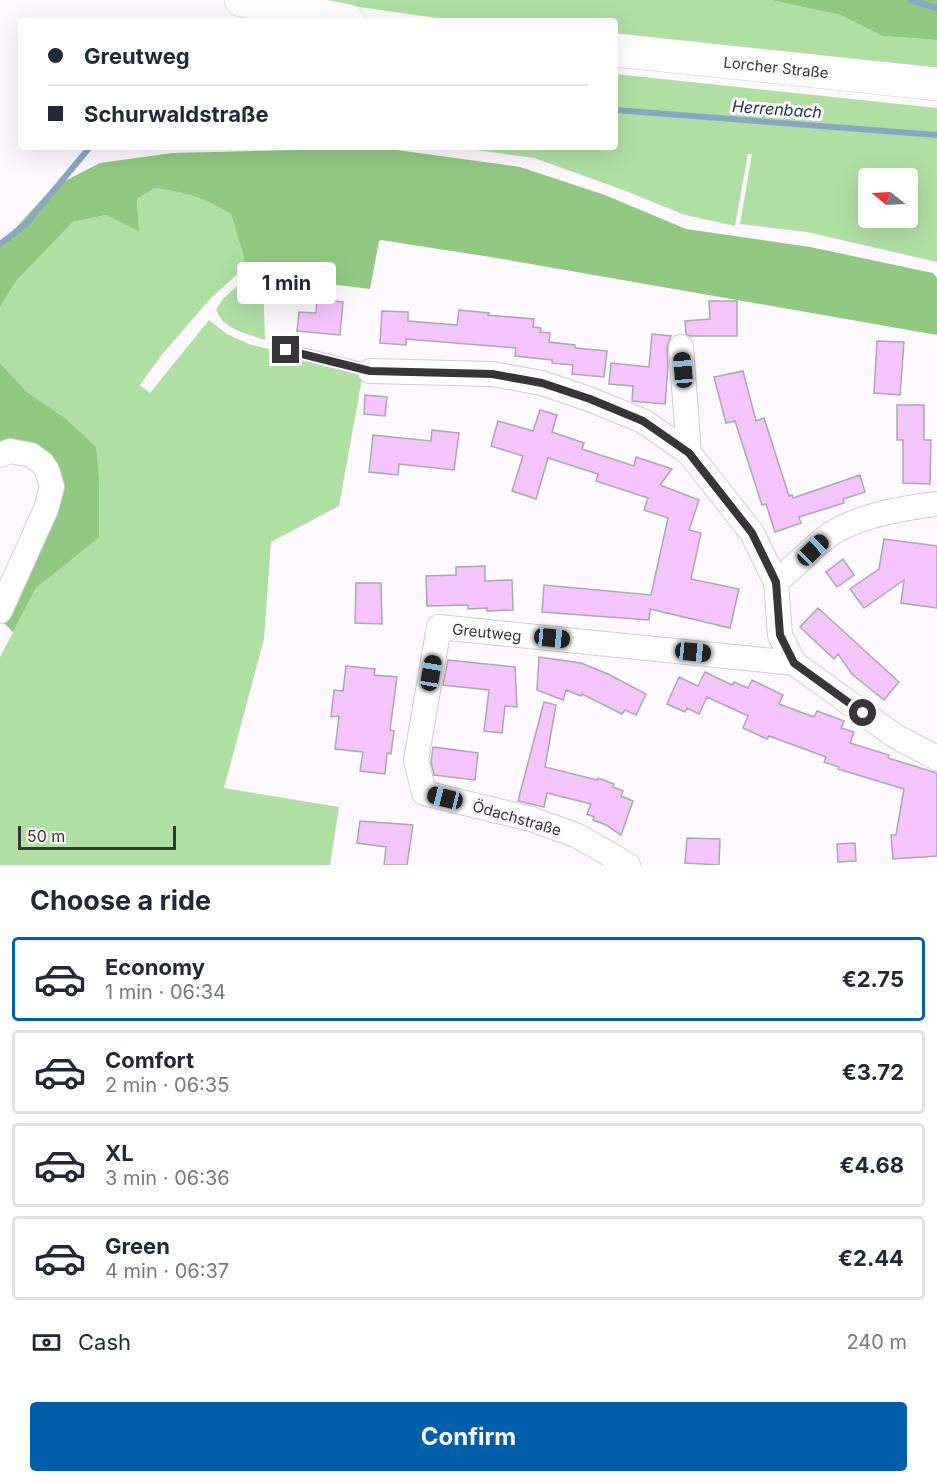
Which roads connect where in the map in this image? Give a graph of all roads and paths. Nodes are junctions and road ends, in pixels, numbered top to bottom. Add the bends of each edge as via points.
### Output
1 (241, 0) edge
2 (333, 18) edge
3 (618, 50) edge
4 (937, 84) edge
5 (681, 347) dead end
6 (286, 350) dead end
7 (370, 371) joint
8 (689, 453) junction
9 (0, 455) edge
10 (937, 504) edge
11 (776, 582) junction
12 (0, 610) edge
13 (438, 627) joint
14 (794, 663) junction
15 (937, 758) edge
16 (628, 865) edge

1 - 2 main road
3 - 4 main road, Lorcher Straße
5 - 8 street
6 - 7 lane
7 - 8 street via 492,374 542,383 643,421
8 - 11 street via 752,533
9 - 12 street via 10,451 31,455 42,463 52,487
10 - 11 street via 859,520 826,537
11 - 14 street via 780,635
13 - 14 street, Greutweg
13 - 16 street, Ödachstraße via 416,760 423,793 531,819 578,836
14 - 15 street via 895,736

